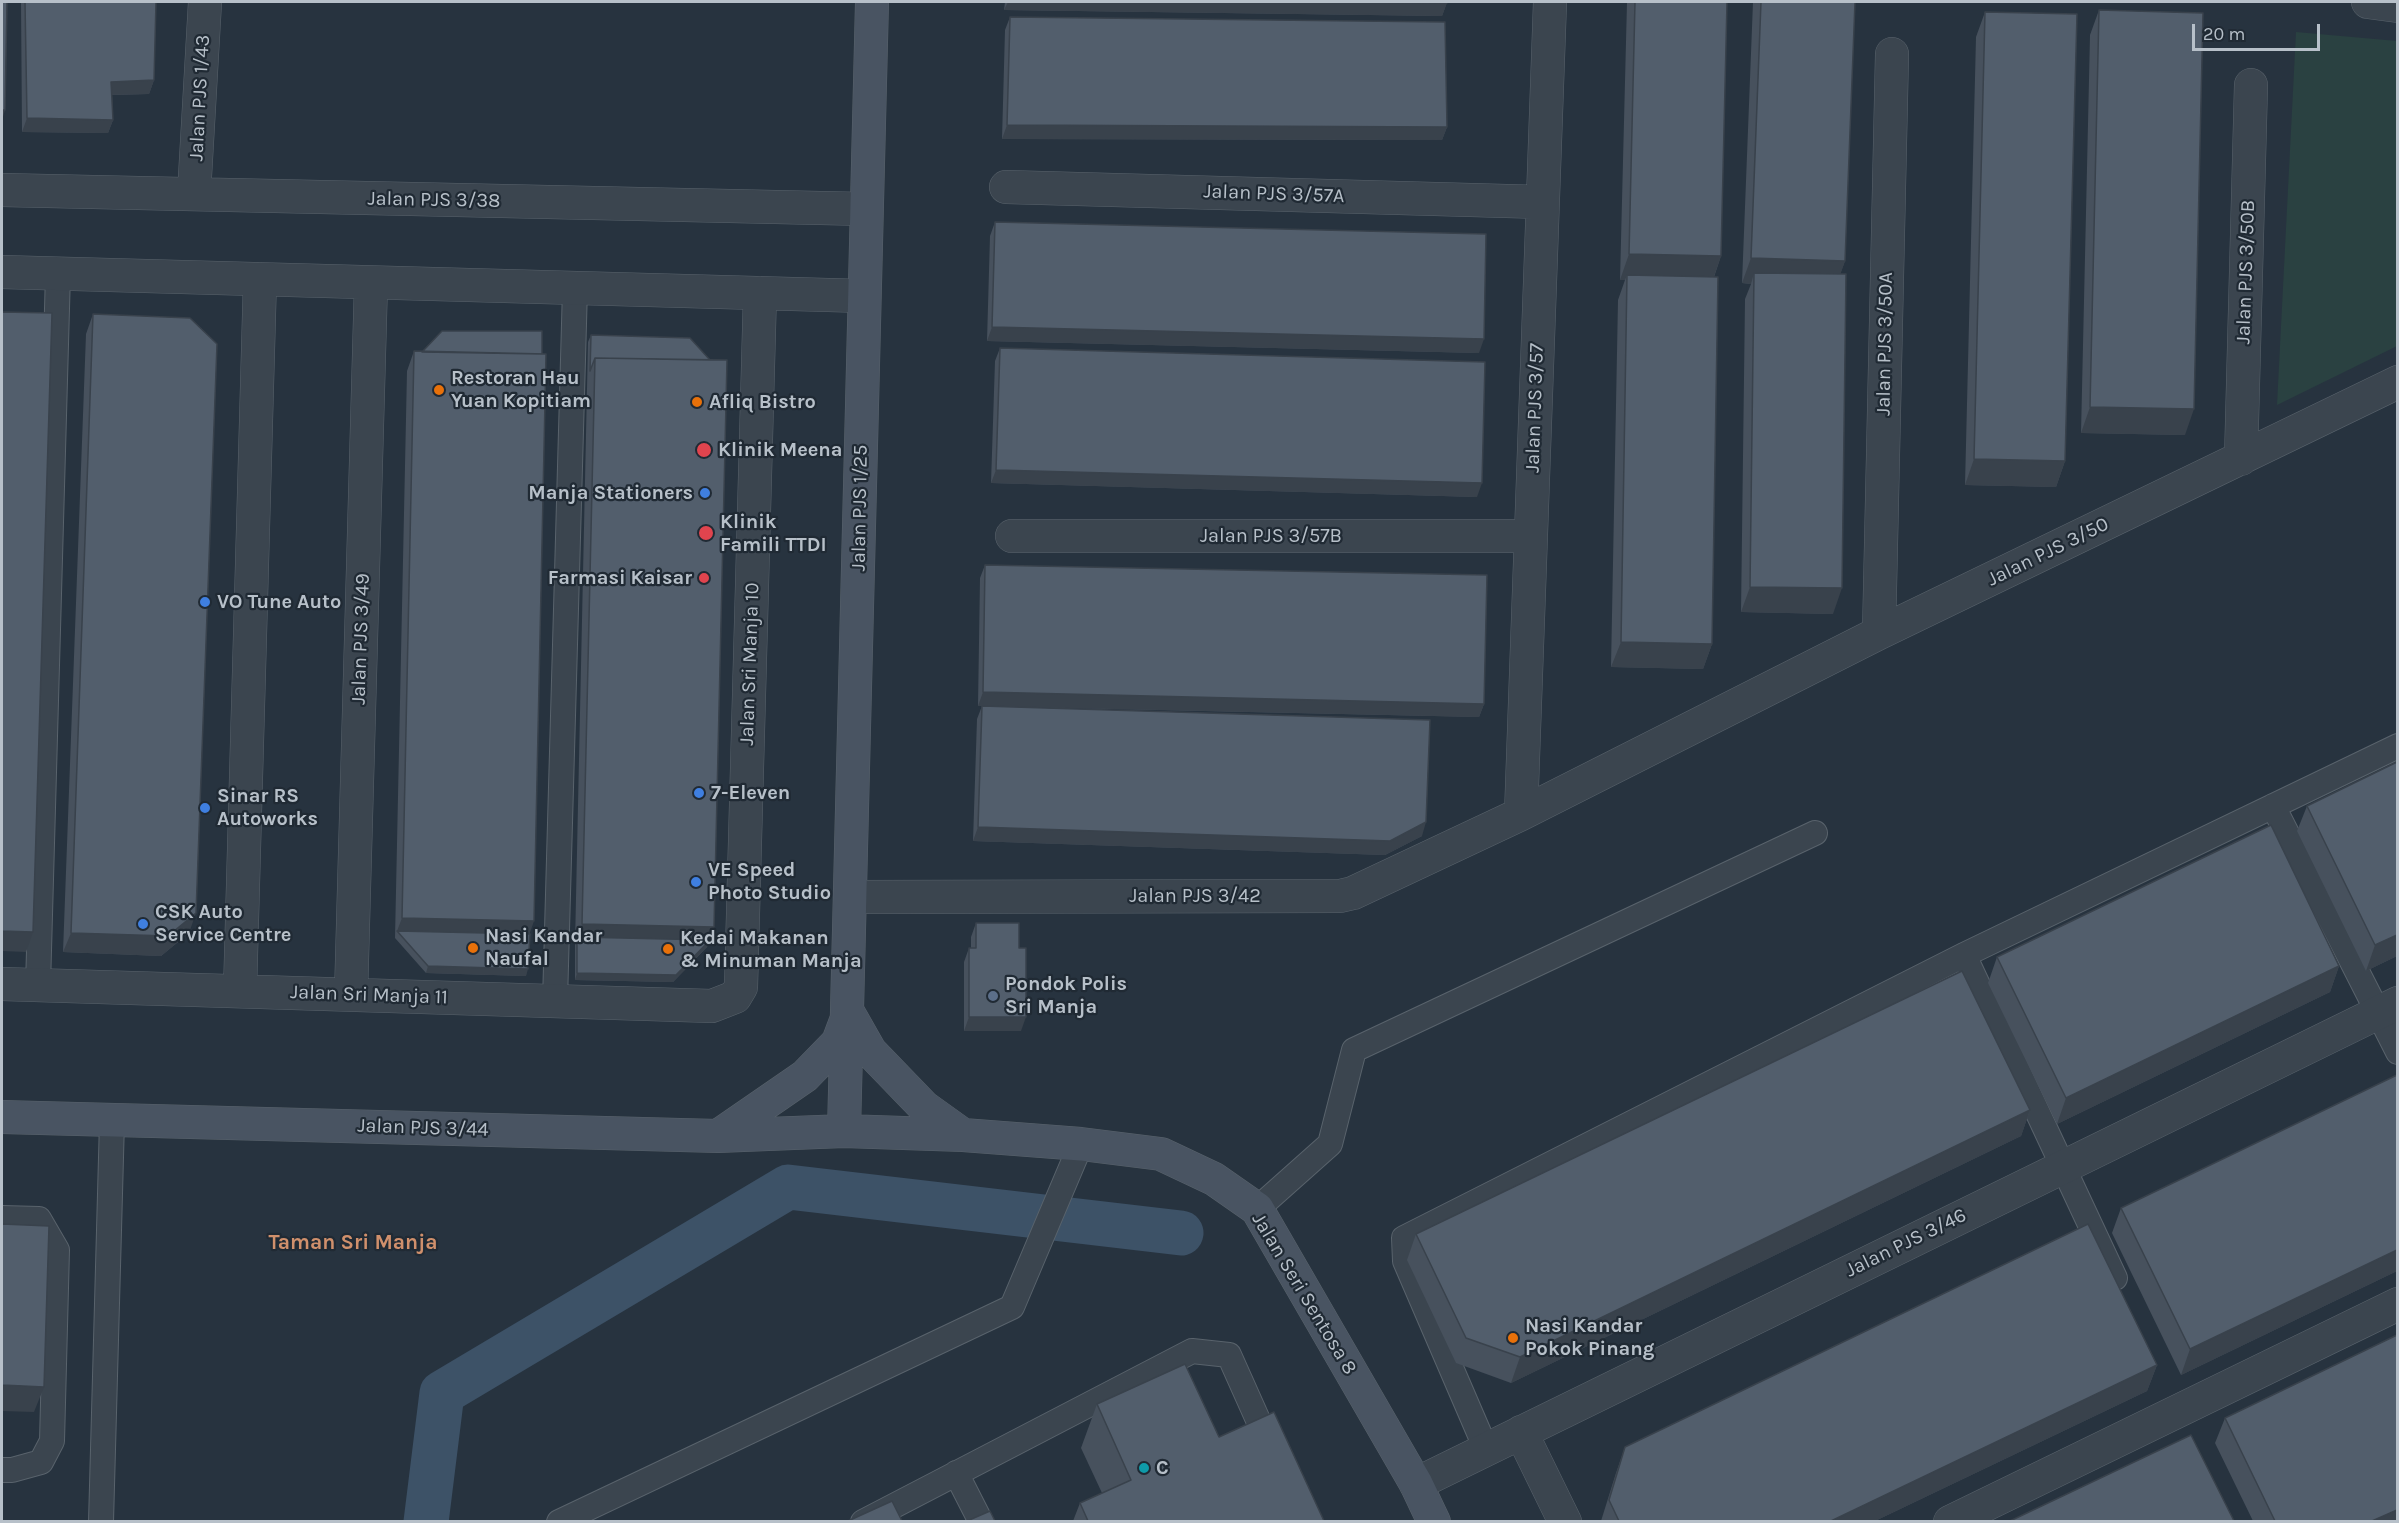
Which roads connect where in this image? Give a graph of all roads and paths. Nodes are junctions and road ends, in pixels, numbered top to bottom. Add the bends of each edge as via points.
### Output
1 (205, 2) edge
2 (872, 2) edge
3 (1550, 2) edge
4 (2368, 2) edge
5 (2397, 6) edge
6 (1892, 54) dead end
7 (2251, 85) dead end
8 (1006, 187) dead end
9 (2, 190) edge
10 (194, 194) junction
11 (1542, 202) junction
12 (866, 209) junction
13 (2, 272) edge
14 (58, 273) junction
15 (260, 279) junction
16 (371, 283) junction
17 (575, 288) junction
18 (760, 293) junction
19 (864, 296) junction
20 (2397, 382) edge
21 (2241, 459) junction
22 (1012, 536) dead end
23 (1531, 536) junction
24 (1879, 633) junction
25 (1700, 725) joint
26 (2397, 746) edge
27 (2273, 806) junction
28 (1521, 814) junction
29 (1815, 833) dead end
30 (852, 897) junction
31 (1964, 955) junction
32 (2, 984) edge
33 (38, 986) junction
34 (240, 991) junction
35 (351, 995) junction
36 (735, 997) joint
37 (555, 1001) junction
38 (2388, 1008) edge
39 (849, 1014) junction
40 (2397, 1052) edge
41 (2, 1117) edge
42 (112, 1121) junction
43 (844, 1131) junction
44 (963, 1135) junction
45 (718, 1136) junction
46 (1081, 1144) junction
47 (2062, 1167) junction
48 (1257, 1209) junction
49 (2, 1218) edge
50 (2115, 1278) edge
51 (2397, 1304) edge
52 (1521, 1432) junction
53 (1486, 1449) junction
54 (2, 1470) edge
55 (1280, 1470) edge
56 (956, 1473) junction
57 (1416, 1484) junction
58 (101, 1521) edge
59 (559, 1521) edge
60 (863, 1521) edge
61 (981, 1521) edge
62 (1434, 1521) edge
63 (1565, 1521) edge
64 (1950, 1521) edge

1 - 10 street, Jalan PJS 1/43
2 - 12 main road, Jalan PJS 1/25
3 - 11 street, Jalan PJS 3/57
4 - 5 street
6 - 24 street, Jalan PJS 3/50A
7 - 21 street, Jalan PJS 3/50B
8 - 11 street, Jalan PJS 3/57A
9 - 10 street, Jalan PJS 3/38
10 - 12 street, Jalan PJS 3/38
11 - 23 street, Jalan PJS 3/57
12 - 19 main road, Jalan PJS 1/25
13 - 14 street
14 - 15 street
14 - 33 lane
15 - 16 street
15 - 34 street
16 - 17 street
16 - 35 street, Jalan PJS 3/49
17 - 18 street
17 - 37 lane
18 - 19 street
18 - 36 street, Jalan Sri Manja 10 via 741,987
19 - 30 main road, Jalan PJS 1/25
20 - 21 street, Jalan PJS 3/50
21 - 24 street, Jalan PJS 3/50
22 - 23 street, Jalan PJS 3/57B
23 - 28 street, Jalan PJS 3/57
24 - 25 street, Jalan PJS 3/50
25 - 28 street, Jalan PJS 3/42
26 - 27 lane
27 - 31 lane
27 - 38 lane
28 - 30 street, Jalan PJS 3/42 via 1340,896
29 - 48 lane via 1354,1050 1330,1144
30 - 39 main road, Jalan PJS 1/25
31 - 47 lane
31 - 53 lane via 1404,1238 1404,1261
32 - 33 street, Jalan Sri Manja 11
33 - 34 street, Jalan Sri Manja 11
34 - 35 street, Jalan Sri Manja 11
35 - 37 street, Jalan Sri Manja 11
36 - 37 street, Jalan Sri Manja 11 via 712,1006
38 - 40 lane
38 - 47 street, Jalan PJS 3/46
39 - 43 main road, Jalan PJS 1/25
39 - 44 main road via 870,1051 924,1107
39 - 45 main road via 838,1042 805,1076
41 - 42 main road, Jalan PJS 3/44
42 - 45 main road, Jalan PJS 3/44
42 - 58 lane
43 - 44 main road, Jalan PJS 3/44
43 - 45 main road, Jalan PJS 3/44
44 - 46 main road, Jalan Seri Sentosa 8
46 - 48 main road, Jalan Seri Sentosa 8 via 1161,1154 1214,1179
46 - 59 lane via 1012,1307
47 - 50 lane
47 - 52 street, Jalan PJS 3/46
48 - 57 main road, Jalan Seri Sentosa 8
49 - 54 lane via 39,1219 57,1250 52,1441 42,1462
51 - 64 street
52 - 53 street, Jalan PJS 3/46
52 - 63 street
53 - 57 street, Jalan PJS 3/46
55 - 56 lane via 1229,1355 1192,1351
56 - 60 lane
56 - 61 lane
57 - 62 main road, Jalan Seri Sentosa 8

